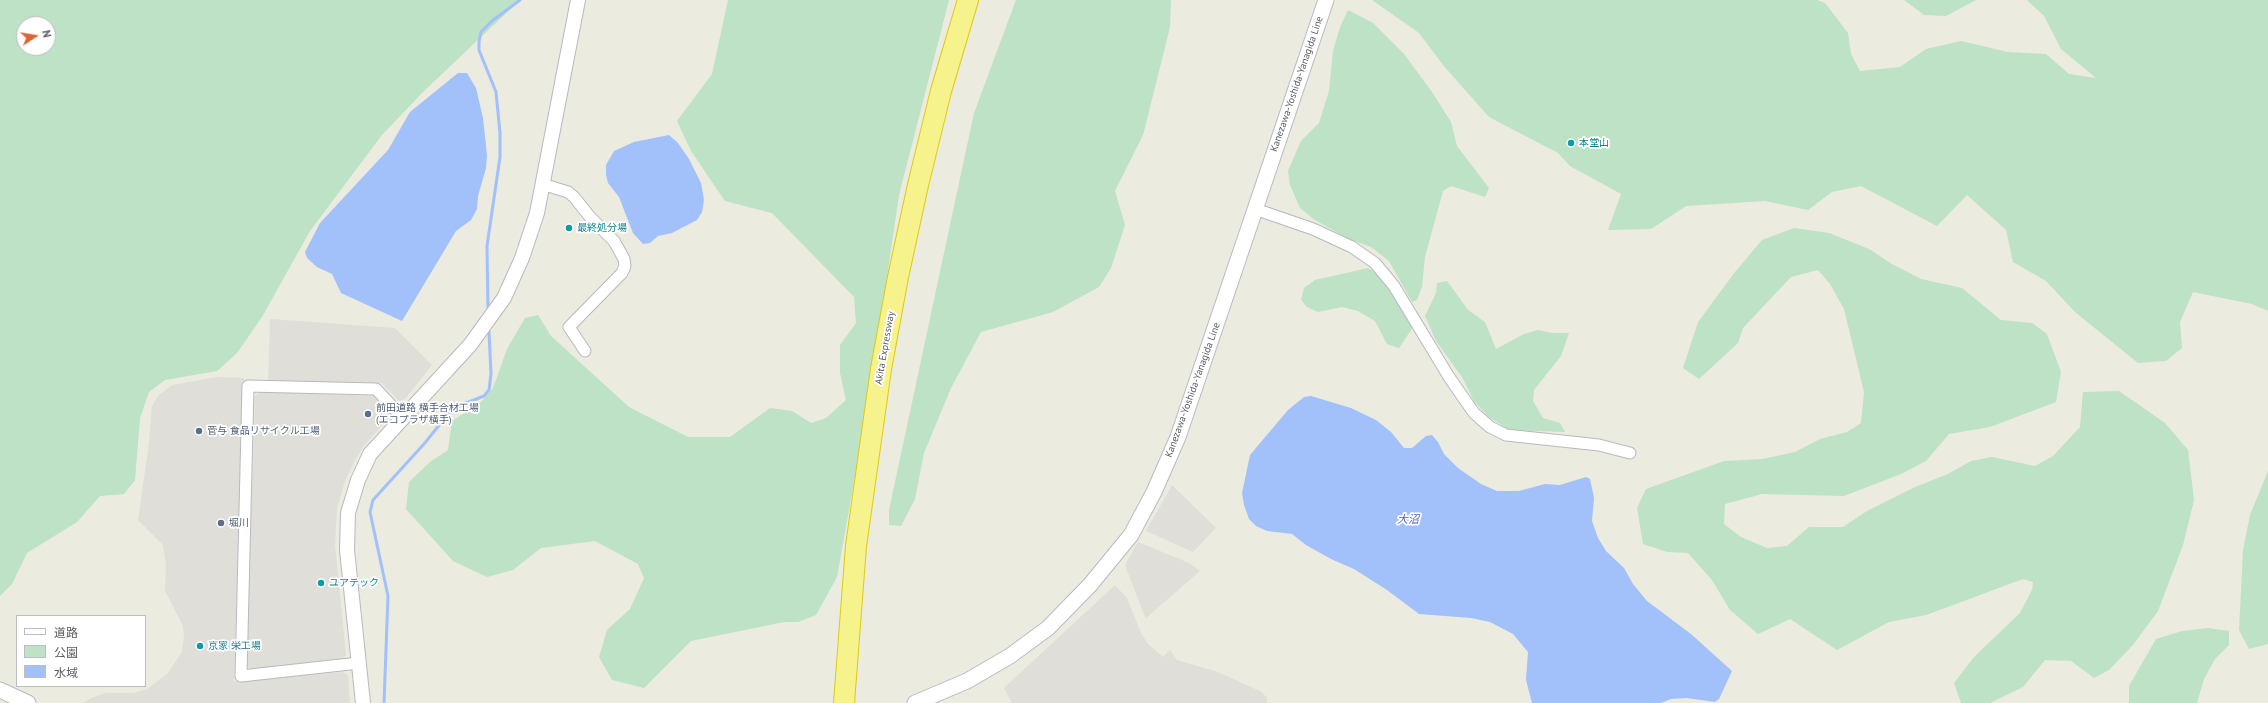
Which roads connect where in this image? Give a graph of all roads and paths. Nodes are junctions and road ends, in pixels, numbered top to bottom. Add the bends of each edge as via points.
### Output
1 (578, 0) edge
2 (968, 0) edge
3 (981, 0) edge
4 (1326, 0) edge
5 (542, 184) junction
6 (1255, 209) junction
7 (585, 351) dead end
8 (403, 418) junction
9 (1630, 453) dead end
10 (359, 663) junction
11 (0, 690) edge
12 (28, 703) edge
13 (363, 703) edge
14 (844, 703) edge
15 (857, 703) edge
16 (915, 703) edge

1 - 5 street
2 - 14 highway, Akita Expressway via 941,91 918,186 881,369 856,546
3 - 15 highway, Akita Expressway via 931,189 895,370 870,547
4 - 6 main road, Kanezawa-Yoshida-Yanagida Line
5 - 7 street via 568,192 574,197 614,241 624,259 622,273 569,327
5 - 8 street via 537,213 504,298 470,345
6 - 9 street via 1313,230 1375,262 1394,286 1474,413 1490,427 1506,435 1599,446
6 - 16 main road, Kanezawa-Yoshida-Yanagida Line via 1178,437 1131,536 1090,585 1048,628 1010,656 967,681
8 - 10 street via 370,454 358,480 348,513 347,550
8 - 10 street via 376,389 248,386 241,676
10 - 13 street
11 - 12 main road

